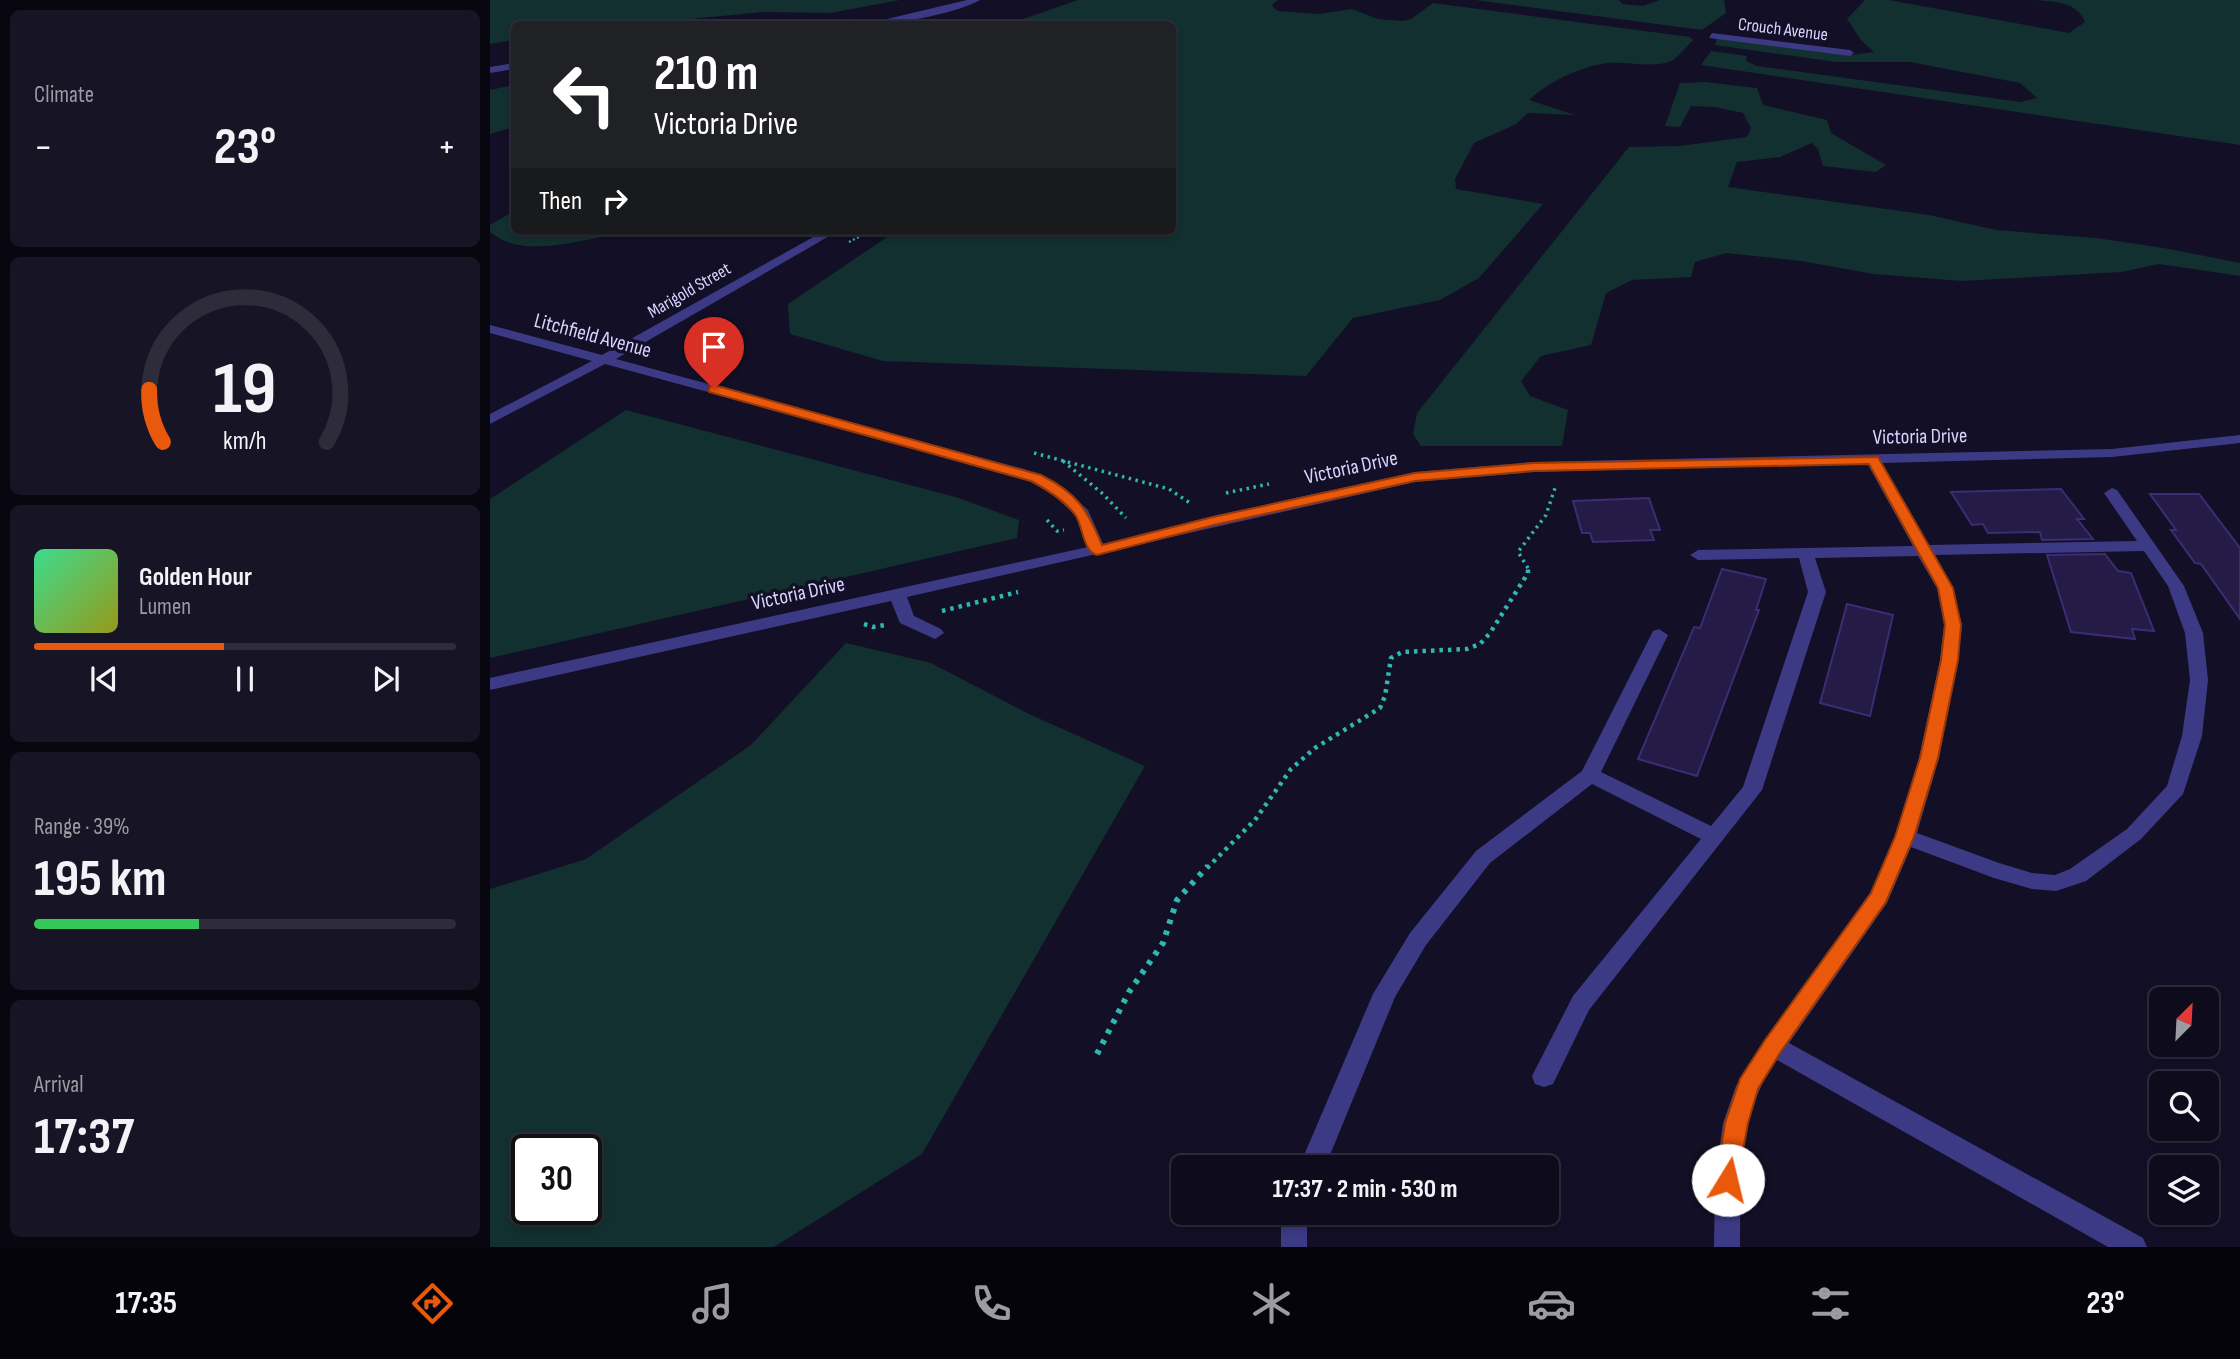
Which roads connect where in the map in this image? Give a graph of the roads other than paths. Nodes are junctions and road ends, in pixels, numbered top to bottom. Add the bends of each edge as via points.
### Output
1 (976, 0) edge
2 (888, 21) edge
3 (1712, 36) dead end
4 (1850, 53) dead end
5 (511, 66) edge
6 (490, 70) edge
7 (825, 235) edge
8 (490, 329) edge
9 (603, 360) junction
10 (490, 420) edge
11 (2240, 439) edge
12 (1873, 460) junction
13 (2112, 493) dead end
14 (2149, 546) junction
15 (1097, 550) junction
16 (1924, 550) junction
17 (1698, 555) dead end
18 (1806, 555) junction
19 (897, 594) junction
20 (935, 633) dead end
21 (1659, 635) dead end
22 (490, 684) edge
23 (1590, 775) junction
24 (1715, 837) junction
25 (1905, 837) junction
26 (1773, 1046) junction
27 (1544, 1076) dead end
28 (1317, 1155) edge
29 (1294, 1225) edge
30 (1294, 1247) edge
31 (1727, 1247) edge
32 (2134, 1247) edge

1 - 2 street
3 - 4 street, Crouch Avenue
5 - 6 street
7 - 9 street, Marigold Street
8 - 9 street, Litchfield Avenue
9 - 10 street, Marigold Street
9 - 15 street, Litchfield Avenue via 1019,472 1052,486 1082,513
11 - 12 street, Victoria Drive via 2112,453
12 - 15 street, Victoria Drive via 1534,467 1415,477
12 - 16 street
13 - 14 street
14 - 16 street
14 - 25 street via 2176,586 2194,633 2199,680 2192,736 2176,789 2134,834 2078,875 2056,883 1994,870
15 - 19 street, Victoria Drive
16 - 18 street
16 - 25 street via 1945,588 1953,625 1929,758
17 - 18 street
18 - 24 street via 1817,592 1752,790
19 - 20 street via 906,619
19 - 22 street, Victoria Drive
21 - 23 street
23 - 24 street
23 - 28 street via 1483,857 1418,939 1385,994
24 - 27 street via 1581,1003
25 - 26 street via 1879,897
26 - 31 street via 1748,1086 1737,1123 1728,1180
26 - 32 street
29 - 30 street

